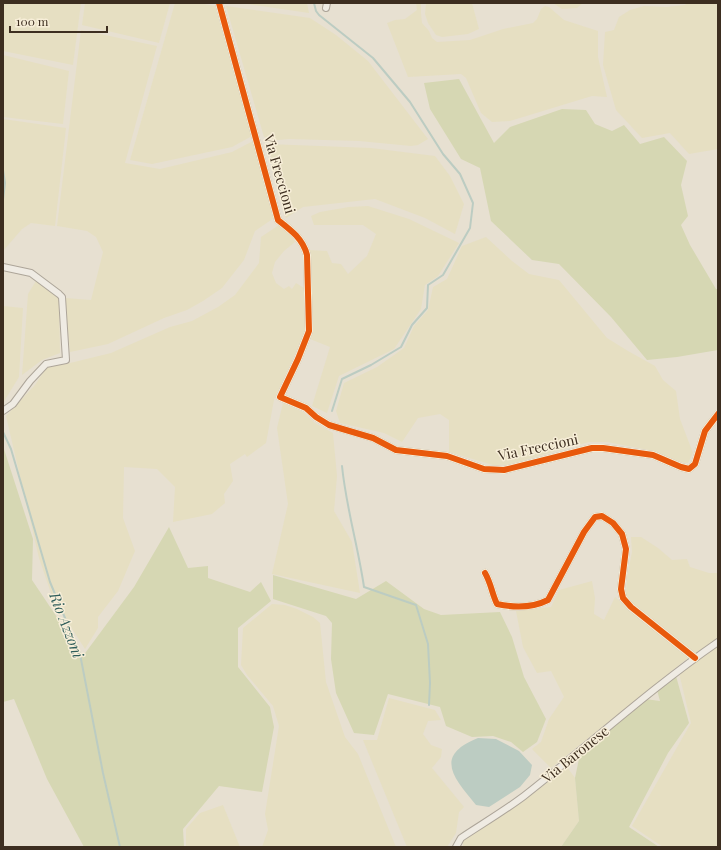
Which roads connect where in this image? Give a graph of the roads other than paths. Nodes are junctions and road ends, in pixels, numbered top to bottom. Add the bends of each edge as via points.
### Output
1 (219, 3) edge
2 (3, 267) edge
3 (3, 411) edge
4 (718, 414) edge
5 (485, 573) dead end
6 (718, 642) edge
7 (695, 658) junction
8 (456, 847) edge

1 - 4 street, Via Freccioni via 278,220 301,241 307,255 309,332 280,397 306,408 330,425 373,438 396,450 447,456 484,469 504,470 592,448 653,455 689,469 695,464 705,432
2 - 3 street via 31,273 62,297 66,360 46,364 13,404
5 - 7 street via 490,580 497,604 525,607 542,603 548,600 584,532 595,517 602,516 613,523 622,534 626,549 621,589 623,598
6 - 7 street, Via Baronese
7 - 8 street, Via Baronese via 523,796 460,838

